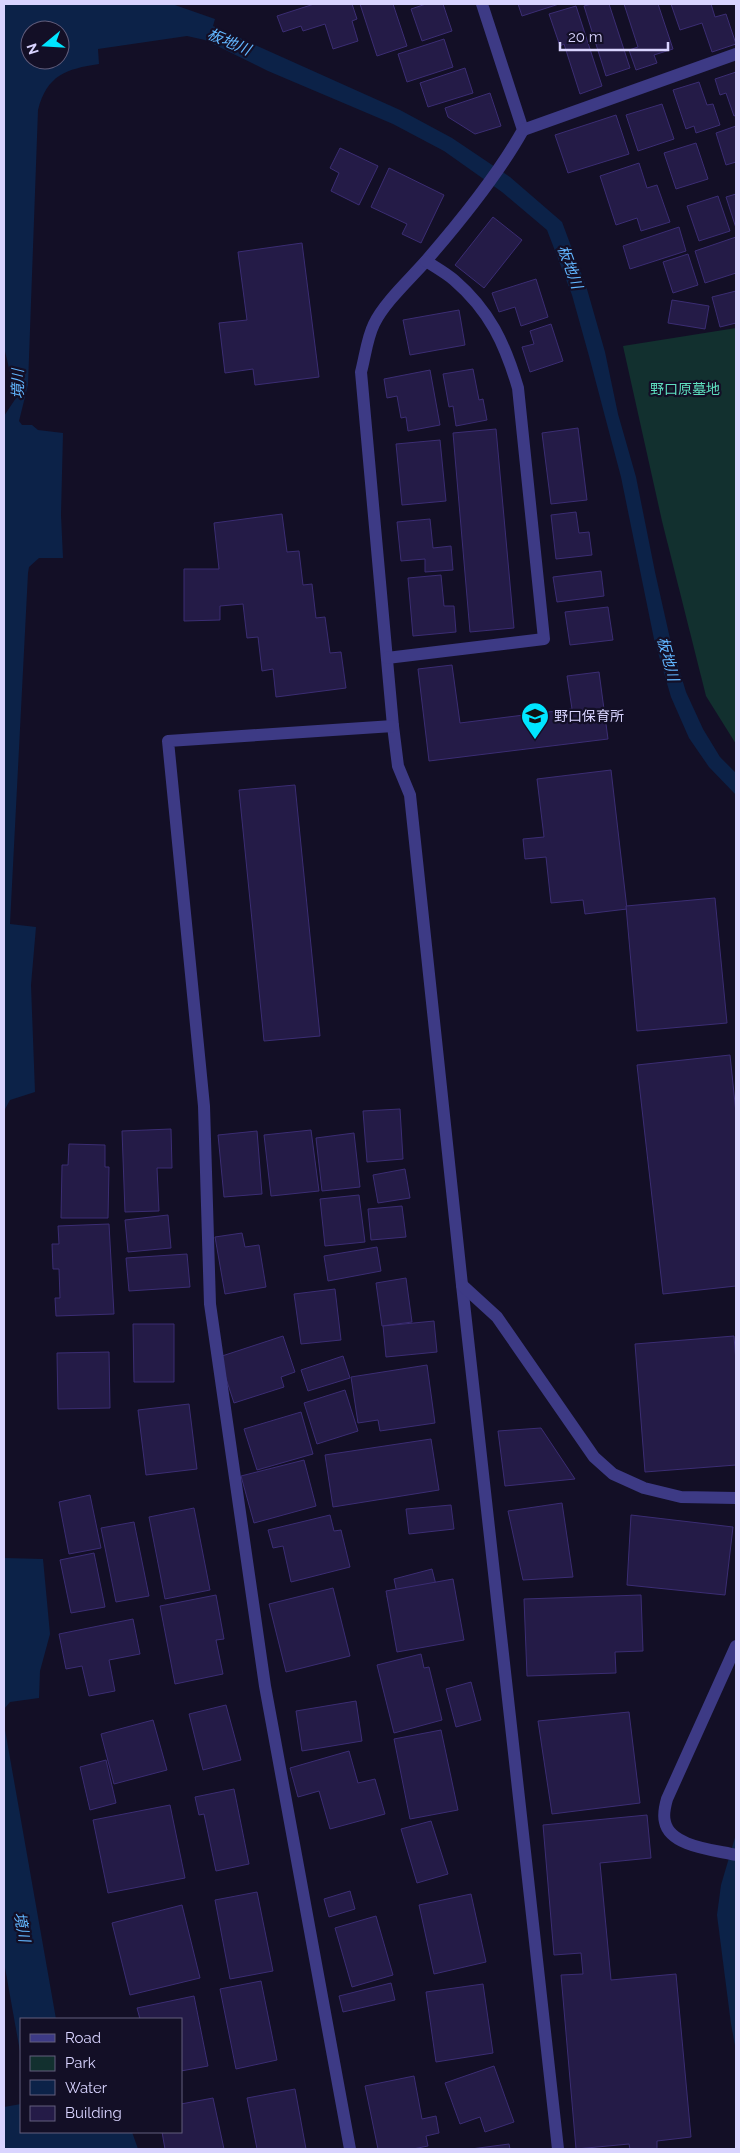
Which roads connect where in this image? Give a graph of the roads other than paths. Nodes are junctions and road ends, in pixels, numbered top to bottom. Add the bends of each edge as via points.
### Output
1 (482, 4) edge
2 (736, 54) edge
3 (523, 130) junction
4 (426, 261) junction
5 (387, 658) junction
6 (393, 726) junction
7 (462, 1285) junction
8 (736, 1498) edge
9 (736, 1646) edge
10 (736, 1855) edge
11 (350, 2149) edge
12 (558, 2149) edge

1 - 3 street
2 - 3 street
3 - 4 street via 478,195
4 - 5 street via 373,324 361,372
4 - 5 street via 454,280 489,317 507,352 518,388 544,639
5 - 6 street
6 - 7 street via 398,766 410,795
6 - 11 street via 168,741 204,1106 210,1304 266,1686
7 - 8 street via 497,1317 594,1457 613,1474 644,1488 681,1496
7 - 12 street
9 - 10 street via 667,1799 665,1810 665,1823 672,1835 683,1842

